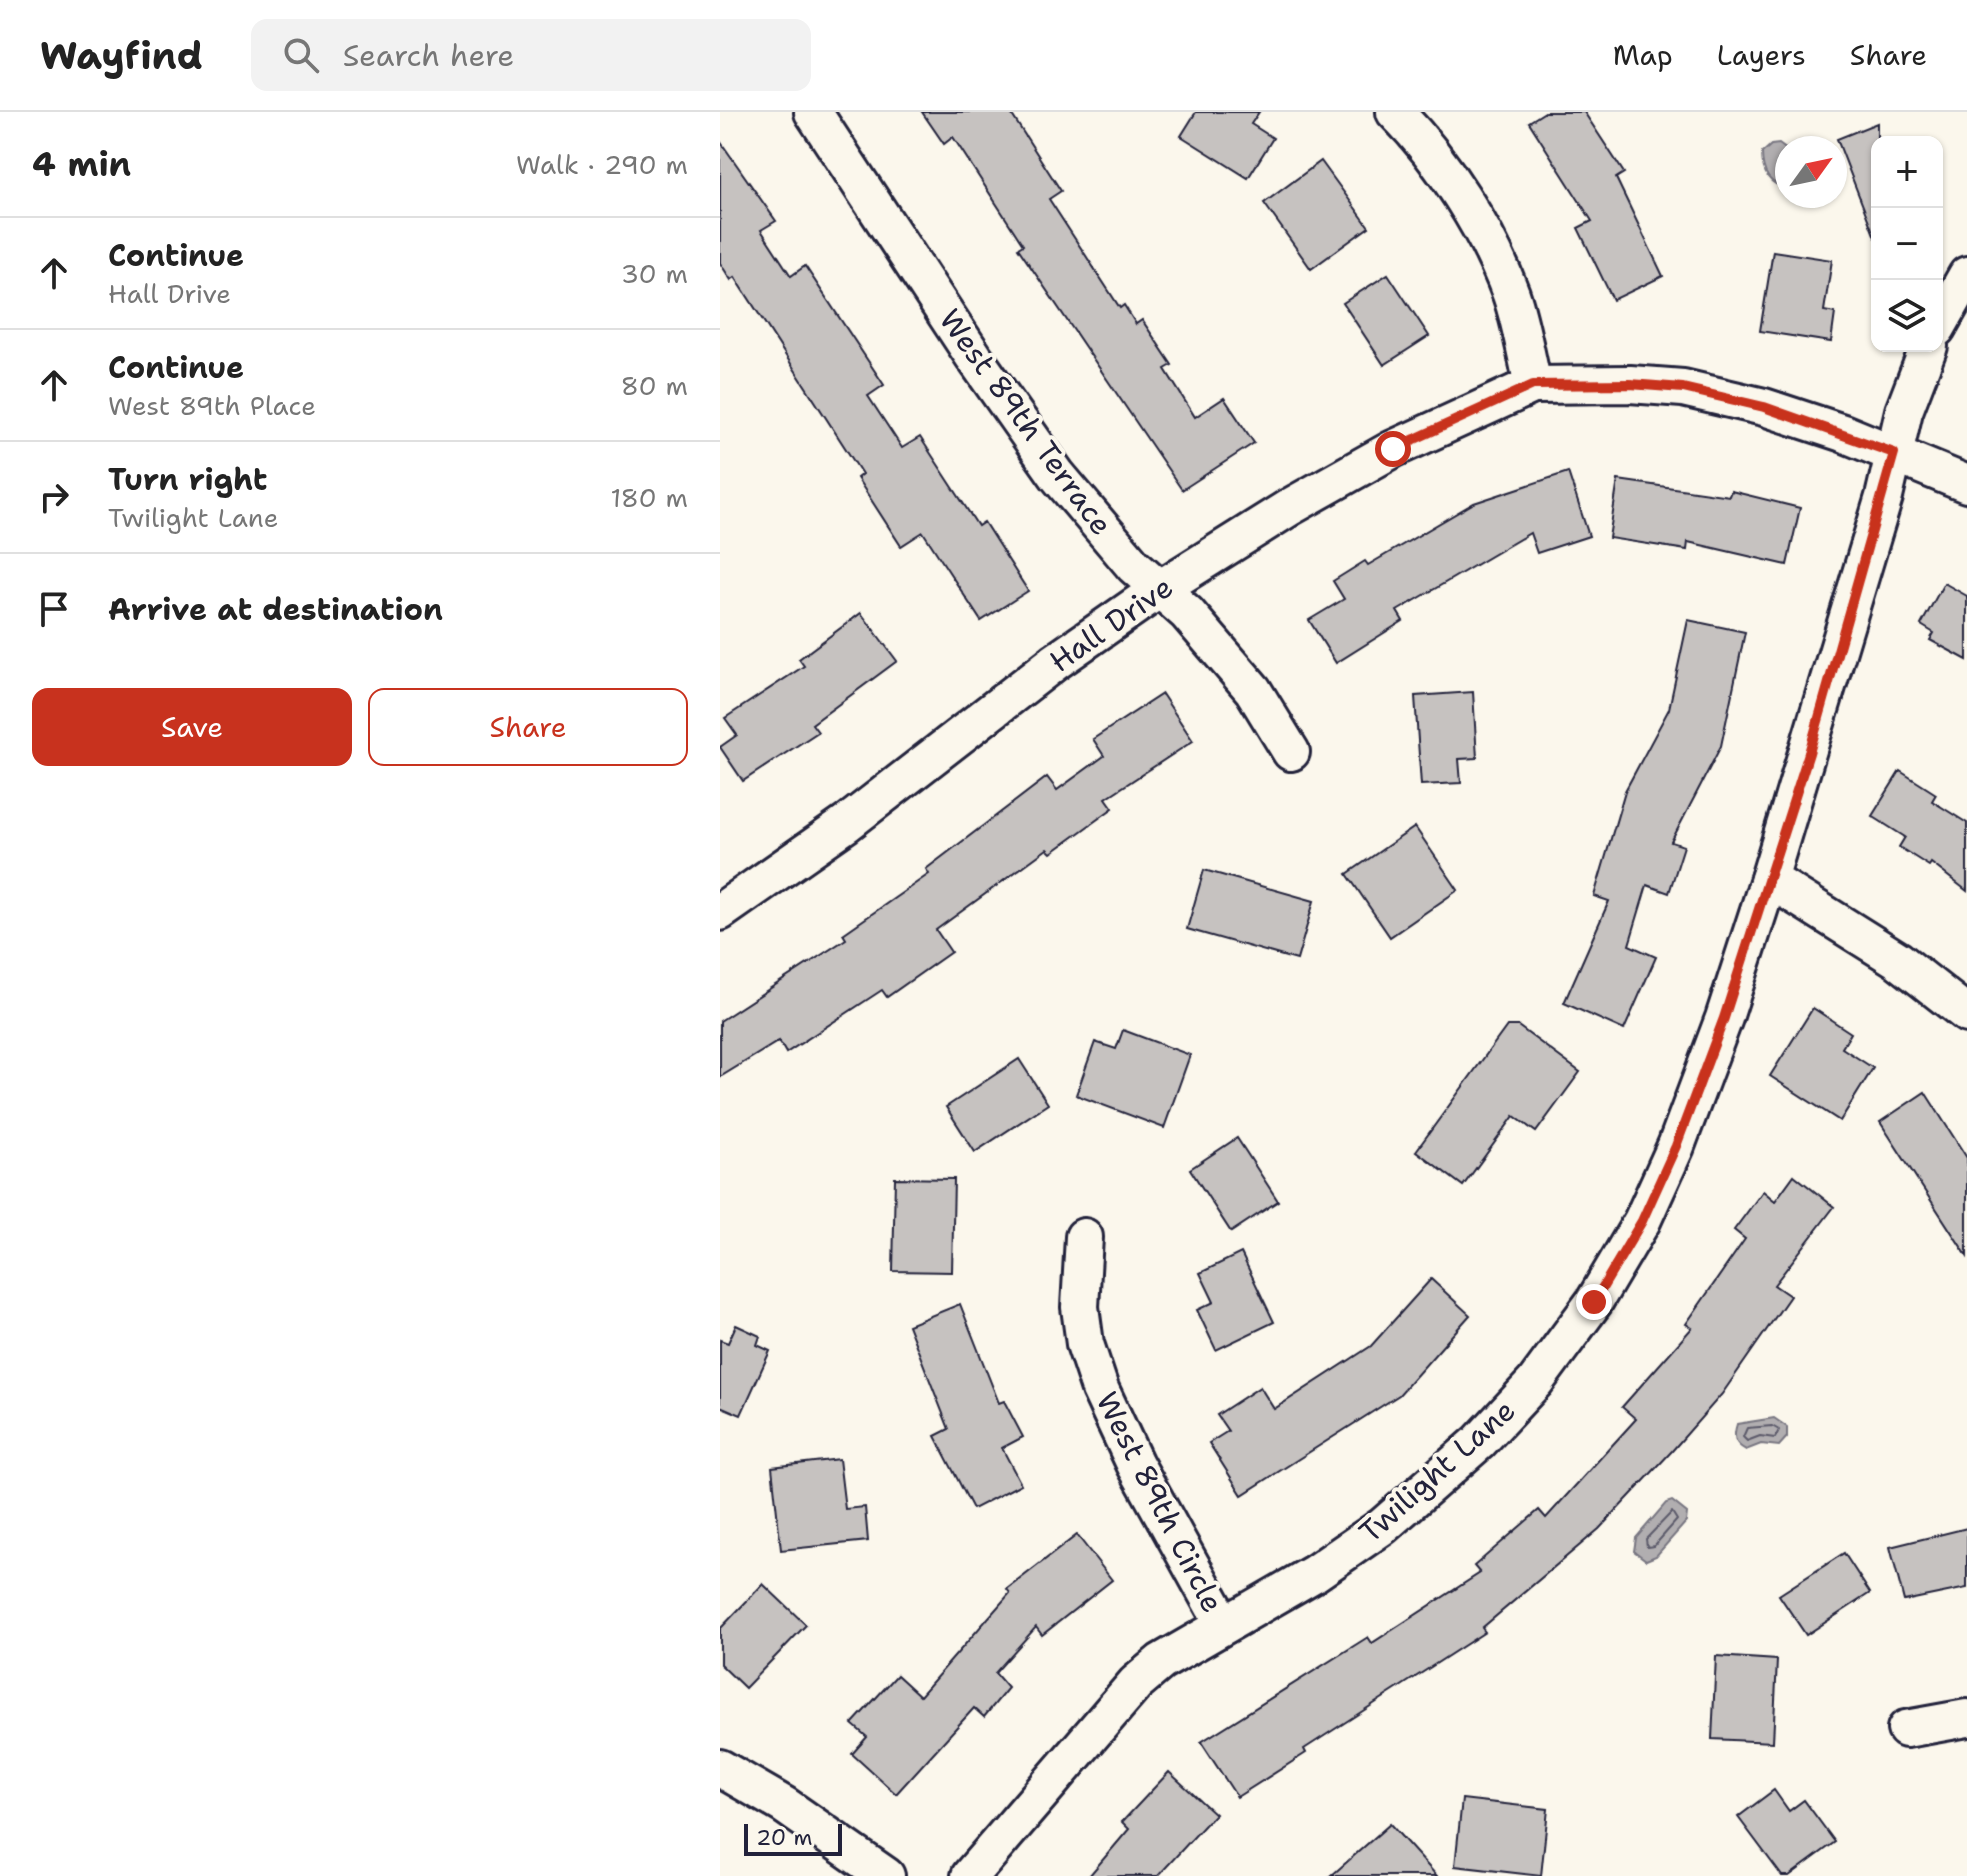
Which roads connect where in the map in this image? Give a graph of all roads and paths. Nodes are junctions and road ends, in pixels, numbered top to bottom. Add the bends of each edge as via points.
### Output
1 (813, 112) edge
2 (1395, 112) edge
3 (1967, 275) edge
4 (1943, 317) edge
5 (1927, 352) edge
6 (1533, 385) junction
7 (1894, 453) junction
8 (1967, 484) edge
9 (1161, 588) junction
10 (1291, 752) dead end
11 (1769, 879) junction
12 (720, 912) edge
13 (1967, 1014) edge
14 (1084, 1237) dead end
15 (1224, 1625) junction
16 (1967, 1718) edge
17 (1906, 1729) dead end
18 (720, 1768) edge
19 (886, 1876) edge
20 (970, 1876) edge

1 - 9 street, West 89th Terrace via 1057,475 1134,566
2 - 6 street via 1430,151 1473,218 1511,294
3 - 4 street
5 - 7 street, Twilight Lane
6 - 7 street via 1683,388 1764,407
6 - 9 street, Hall Drive via 1393,449
7 - 8 street
7 - 11 street, Twilight Lane
9 - 10 street, West 89th Terrace via 1253,690
9 - 12 street, Hall Drive
11 - 13 street via 1898,960
11 - 15 street, Twilight Lane via 1676,1146 1642,1221 1594,1302 1535,1382 1469,1451 1383,1526
14 - 15 street, West 89th Circle via 1080,1307 1100,1389
15 - 20 street, Twilight Lane via 1136,1683
16 - 17 street
18 - 19 street

